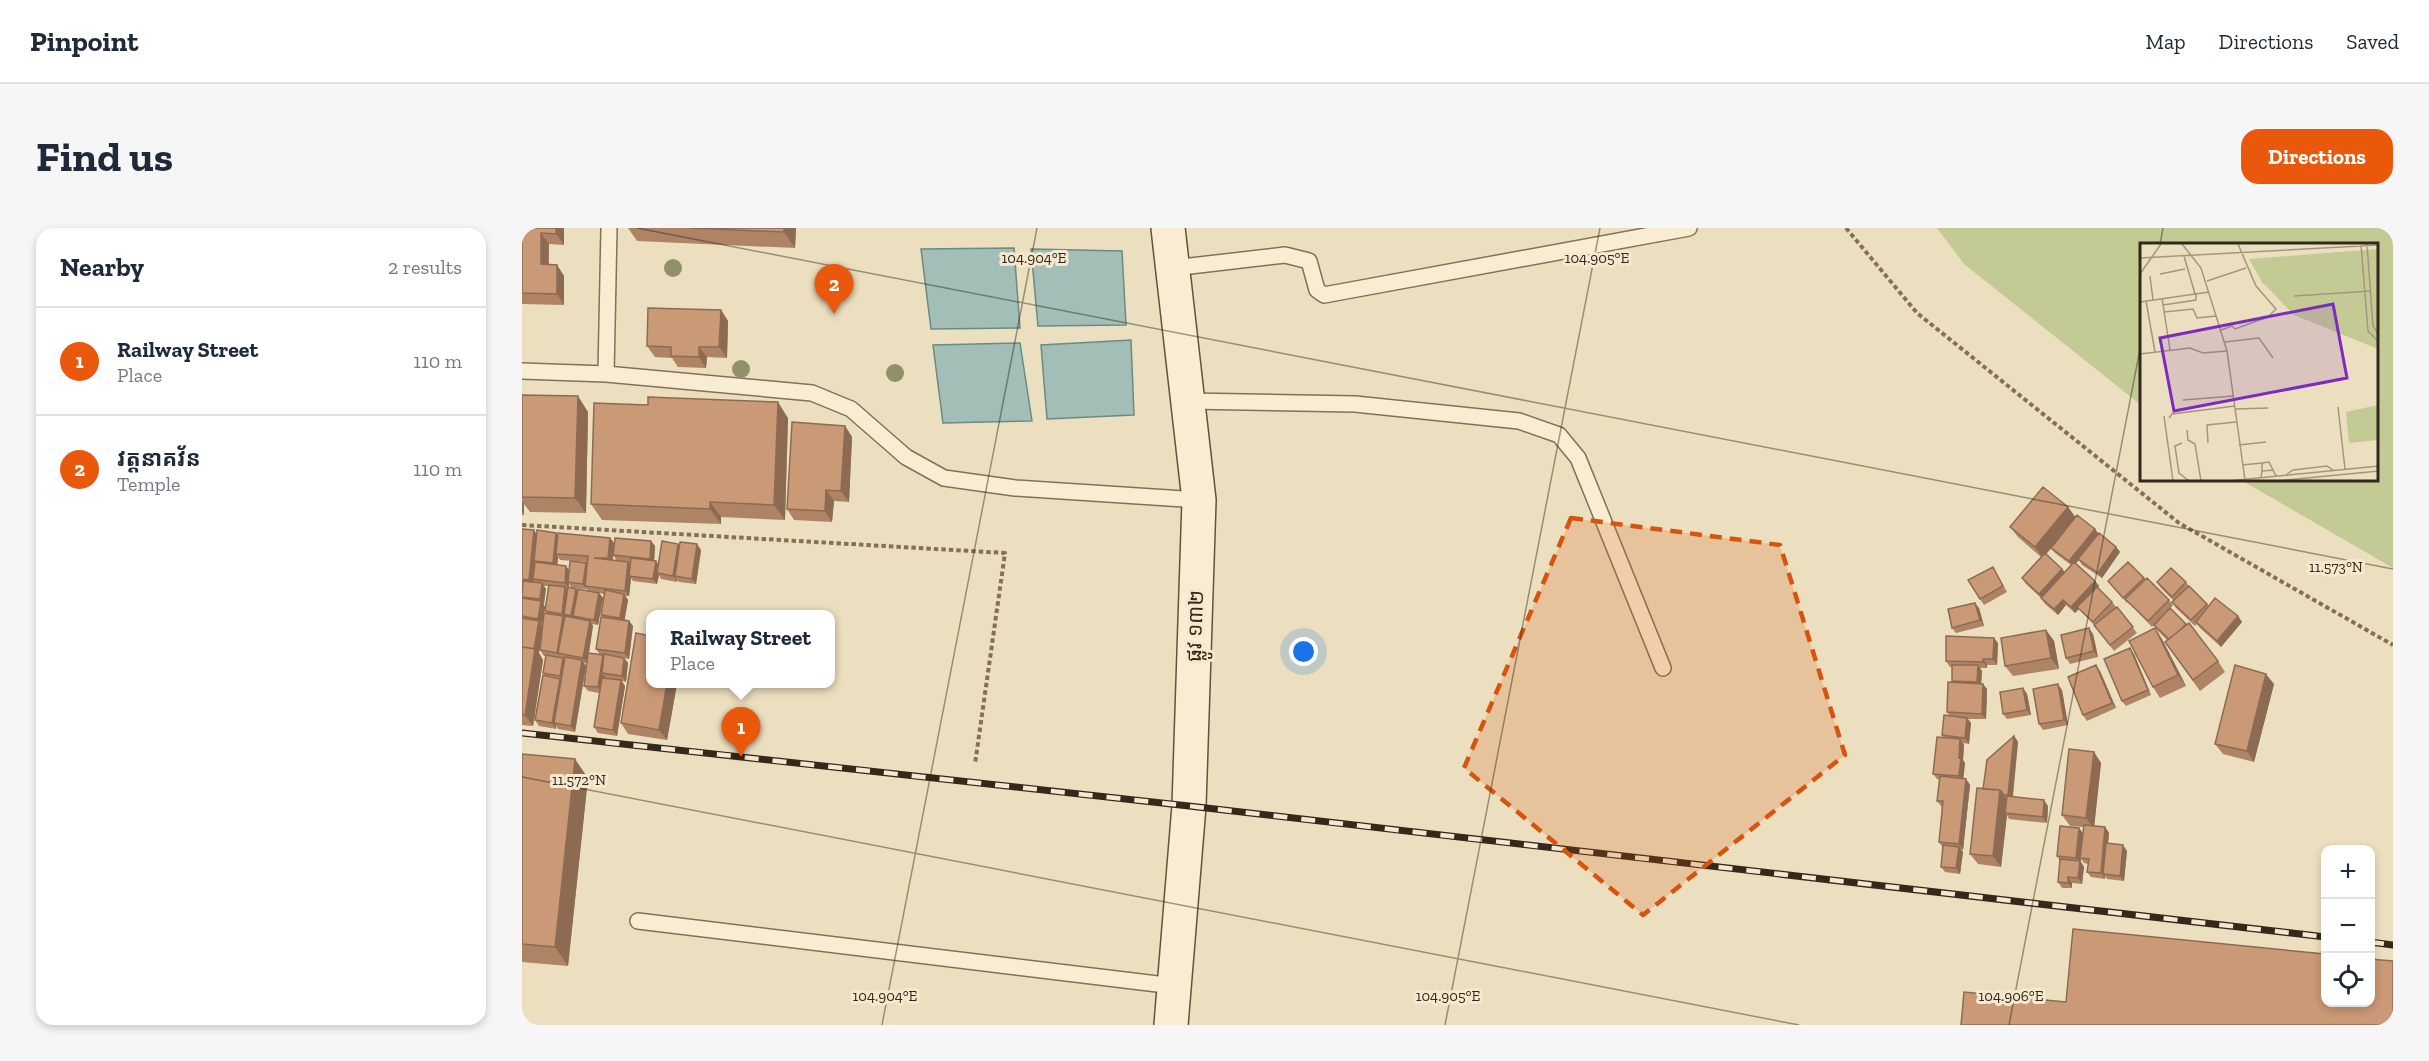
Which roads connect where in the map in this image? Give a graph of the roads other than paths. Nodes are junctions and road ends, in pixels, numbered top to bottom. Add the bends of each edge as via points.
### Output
1 (609, 228) edge
2 (1168, 228) edge
3 (1689, 228) edge
4 (1173, 268) junction
5 (522, 371) edge
6 (606, 374) junction
7 (1189, 401) junction
8 (1199, 500) junction
9 (1663, 668) dead end
10 (638, 921) dead end
11 (1174, 986) junction
12 (1171, 1025) edge

1 - 6 lane
2 - 4 street, ផ្លូវ ១៣២
3 - 4 lane via 1324,295 1317,290 1309,261 1298,257 1285,255
4 - 7 street, ផ្លូវ ១៣២
5 - 6 lane
6 - 8 lane via 812,393 851,409 906,457 944,478 1015,488
7 - 8 street, ផ្លូវ ១៣២
7 - 9 lane via 1355,404 1520,421 1559,435 1578,458
8 - 11 street, ផ្លូវ ១៣២ via 1189,806
10 - 11 lane
11 - 12 street, ផ្លូវ ១៣២

